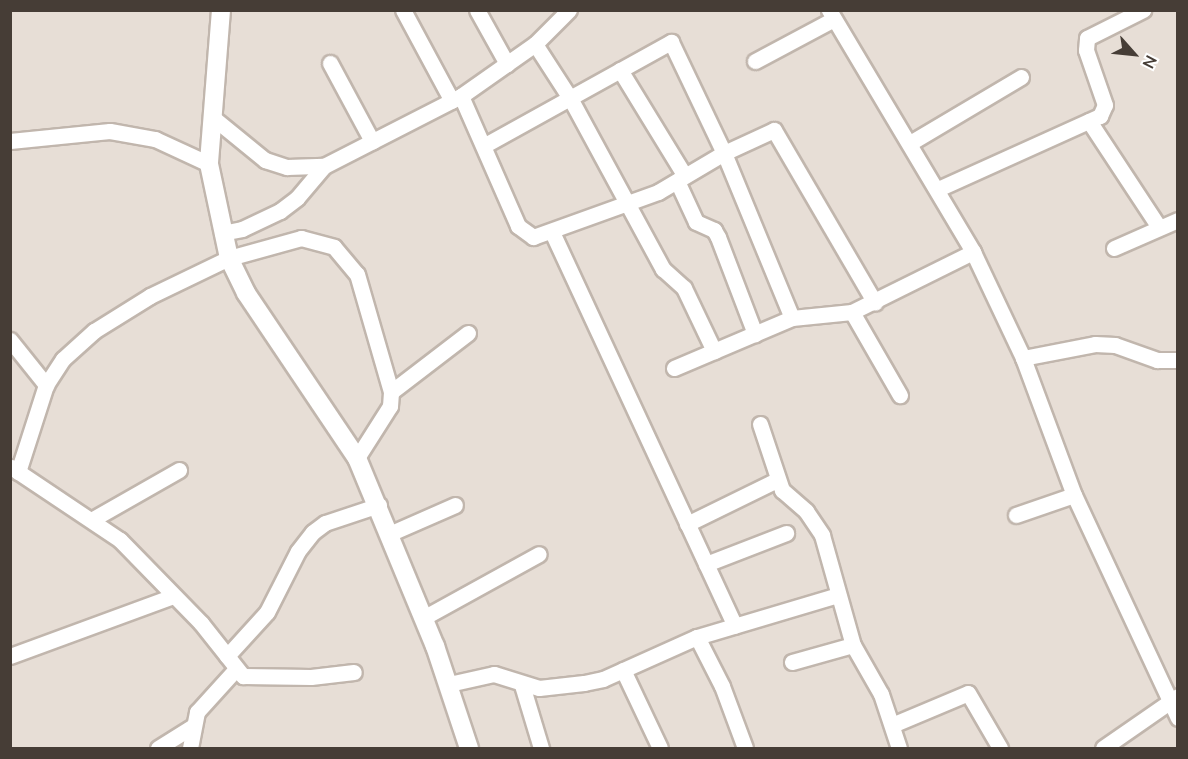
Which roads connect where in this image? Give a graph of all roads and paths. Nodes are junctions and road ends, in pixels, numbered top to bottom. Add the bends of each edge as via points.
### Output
1 (221, 10) edge
2 (403, 10) edge
3 (477, 10) edge
4 (569, 10) edge
5 (1143, 10) edge
6 (831, 15) edge
7 (535, 44) junction
8 (755, 61) dead end
9 (330, 63) dead end
10 (507, 64) junction
11 (620, 70) junction
12 (1021, 77) dead end
13 (456, 98) junction
14 (570, 98) junction
15 (211, 116) junction
16 (1089, 121) junction
17 (10, 141) edge
18 (372, 141) junction
19 (910, 143) junction
20 (485, 145) junction
21 (724, 153) junction
22 (209, 164) junction
23 (324, 166) junction
24 (681, 178) junction
25 (938, 189) junction
26 (631, 204) junction
27 (1178, 220) edge
28 (1159, 227) junction
29 (552, 232) junction
30 (222, 233) junction
31 (1114, 248) dead end
32 (973, 252) junction
33 (229, 258) junction
34 (875, 303) junction
35 (852, 312) junction
36 (798, 317) junction
37 (468, 333) dead end
38 (755, 334) junction
39 (10, 339) edge
40 (714, 351) junction
41 (1023, 358) junction
42 (1178, 360) edge
43 (674, 368) dead end
44 (46, 385) junction
45 (391, 392) junction
46 (900, 395) dead end
47 (760, 424) dead end
48 (357, 458) junction
49 (14, 469) edge
50 (178, 470) dead end
51 (777, 480) junction
52 (1074, 495) junction
53 (379, 505) junction
54 (455, 505) dead end
55 (1016, 515) dead end
56 (93, 519) junction
57 (687, 524) junction
58 (786, 533) dead end
59 (389, 534) junction
60 (539, 554) dead end
61 (706, 564) junction
62 (838, 595) junction
63 (173, 596) junction
64 (423, 618) junction
65 (735, 626) junction
66 (696, 637) junction
67 (853, 645) junction
68 (10, 656) edge
69 (792, 662) dead end
70 (232, 663) junction
71 (623, 670) junction
72 (354, 672) dead end
73 (449, 684) junction
74 (522, 685) junction
75 (1173, 699) edge
76 (1178, 718) edge
77 (892, 725) junction
78 (192, 727) junction
79 (158, 748) edge
80 (190, 748) edge
81 (469, 748) edge
82 (542, 748) edge
83 (660, 748) edge
84 (745, 748) edge
85 (899, 748) edge
86 (1000, 748) edge
87 (1103, 748) edge

1 - 15 street
2 - 13 street
3 - 10 street
4 - 7 street
5 - 16 street via 1087,38 1086,50 1105,105 1100,116
6 - 8 street
6 - 19 street
7 - 10 street
7 - 14 street
9 - 18 street
10 - 13 street
11 - 14 street
11 - 21 street via 671,42
11 - 24 street
12 - 19 street
13 - 18 street
13 - 20 street
14 - 20 street
14 - 26 street
15 - 22 street
15 - 23 street via 266,159 287,167
16 - 25 street
16 - 28 street
17 - 22 street via 110,131 155,139
18 - 23 street
19 - 25 street
20 - 29 street via 518,226 533,237
21 - 24 street
21 - 34 street via 767,132 780,134
21 - 36 street
22 - 30 street
23 - 30 street via 304,191 280,211 242,229
24 - 26 street
24 - 38 street via 696,222 714,230 718,237
25 - 32 street
26 - 29 street
26 - 40 street via 663,269 684,288
27 - 28 street
28 - 31 street
29 - 57 street
30 - 33 street
32 - 34 street
32 - 41 street
33 - 44 street via 150,296 94,331 63,359
33 - 45 street via 301,237 334,247 357,274
33 - 48 street via 257,310
34 - 35 street
35 - 36 street
35 - 46 street
36 - 38 street
37 - 45 street
38 - 40 street
39 - 44 street
40 - 43 street
41 - 42 street via 1095,344 1114,345 1157,360
41 - 52 street
44 - 49 street
45 - 48 street via 390,406
47 - 51 street
48 - 53 street
49 - 56 street
50 - 56 street
51 - 57 street
51 - 62 street via 782,490 815,521
52 - 55 street
52 - 75 street
53 - 59 street
53 - 70 street via 325,523 313,532
54 - 59 street
56 - 63 street via 120,540
57 - 61 street
58 - 61 street
59 - 64 street
60 - 64 street
61 - 65 street
62 - 65 street
62 - 67 street
63 - 68 street
63 - 70 street
64 - 73 street
65 - 66 street
66 - 71 street
66 - 84 street via 722,686
67 - 69 street
67 - 77 street via 882,694
70 - 72 street via 251,678
70 - 78 street via 197,712
71 - 74 street via 584,683 538,688
71 - 83 street
73 - 74 street via 494,674
73 - 81 street
74 - 82 street
75 - 76 street
75 - 87 street
77 - 85 street
77 - 86 street via 968,693
78 - 79 street
78 - 80 street

